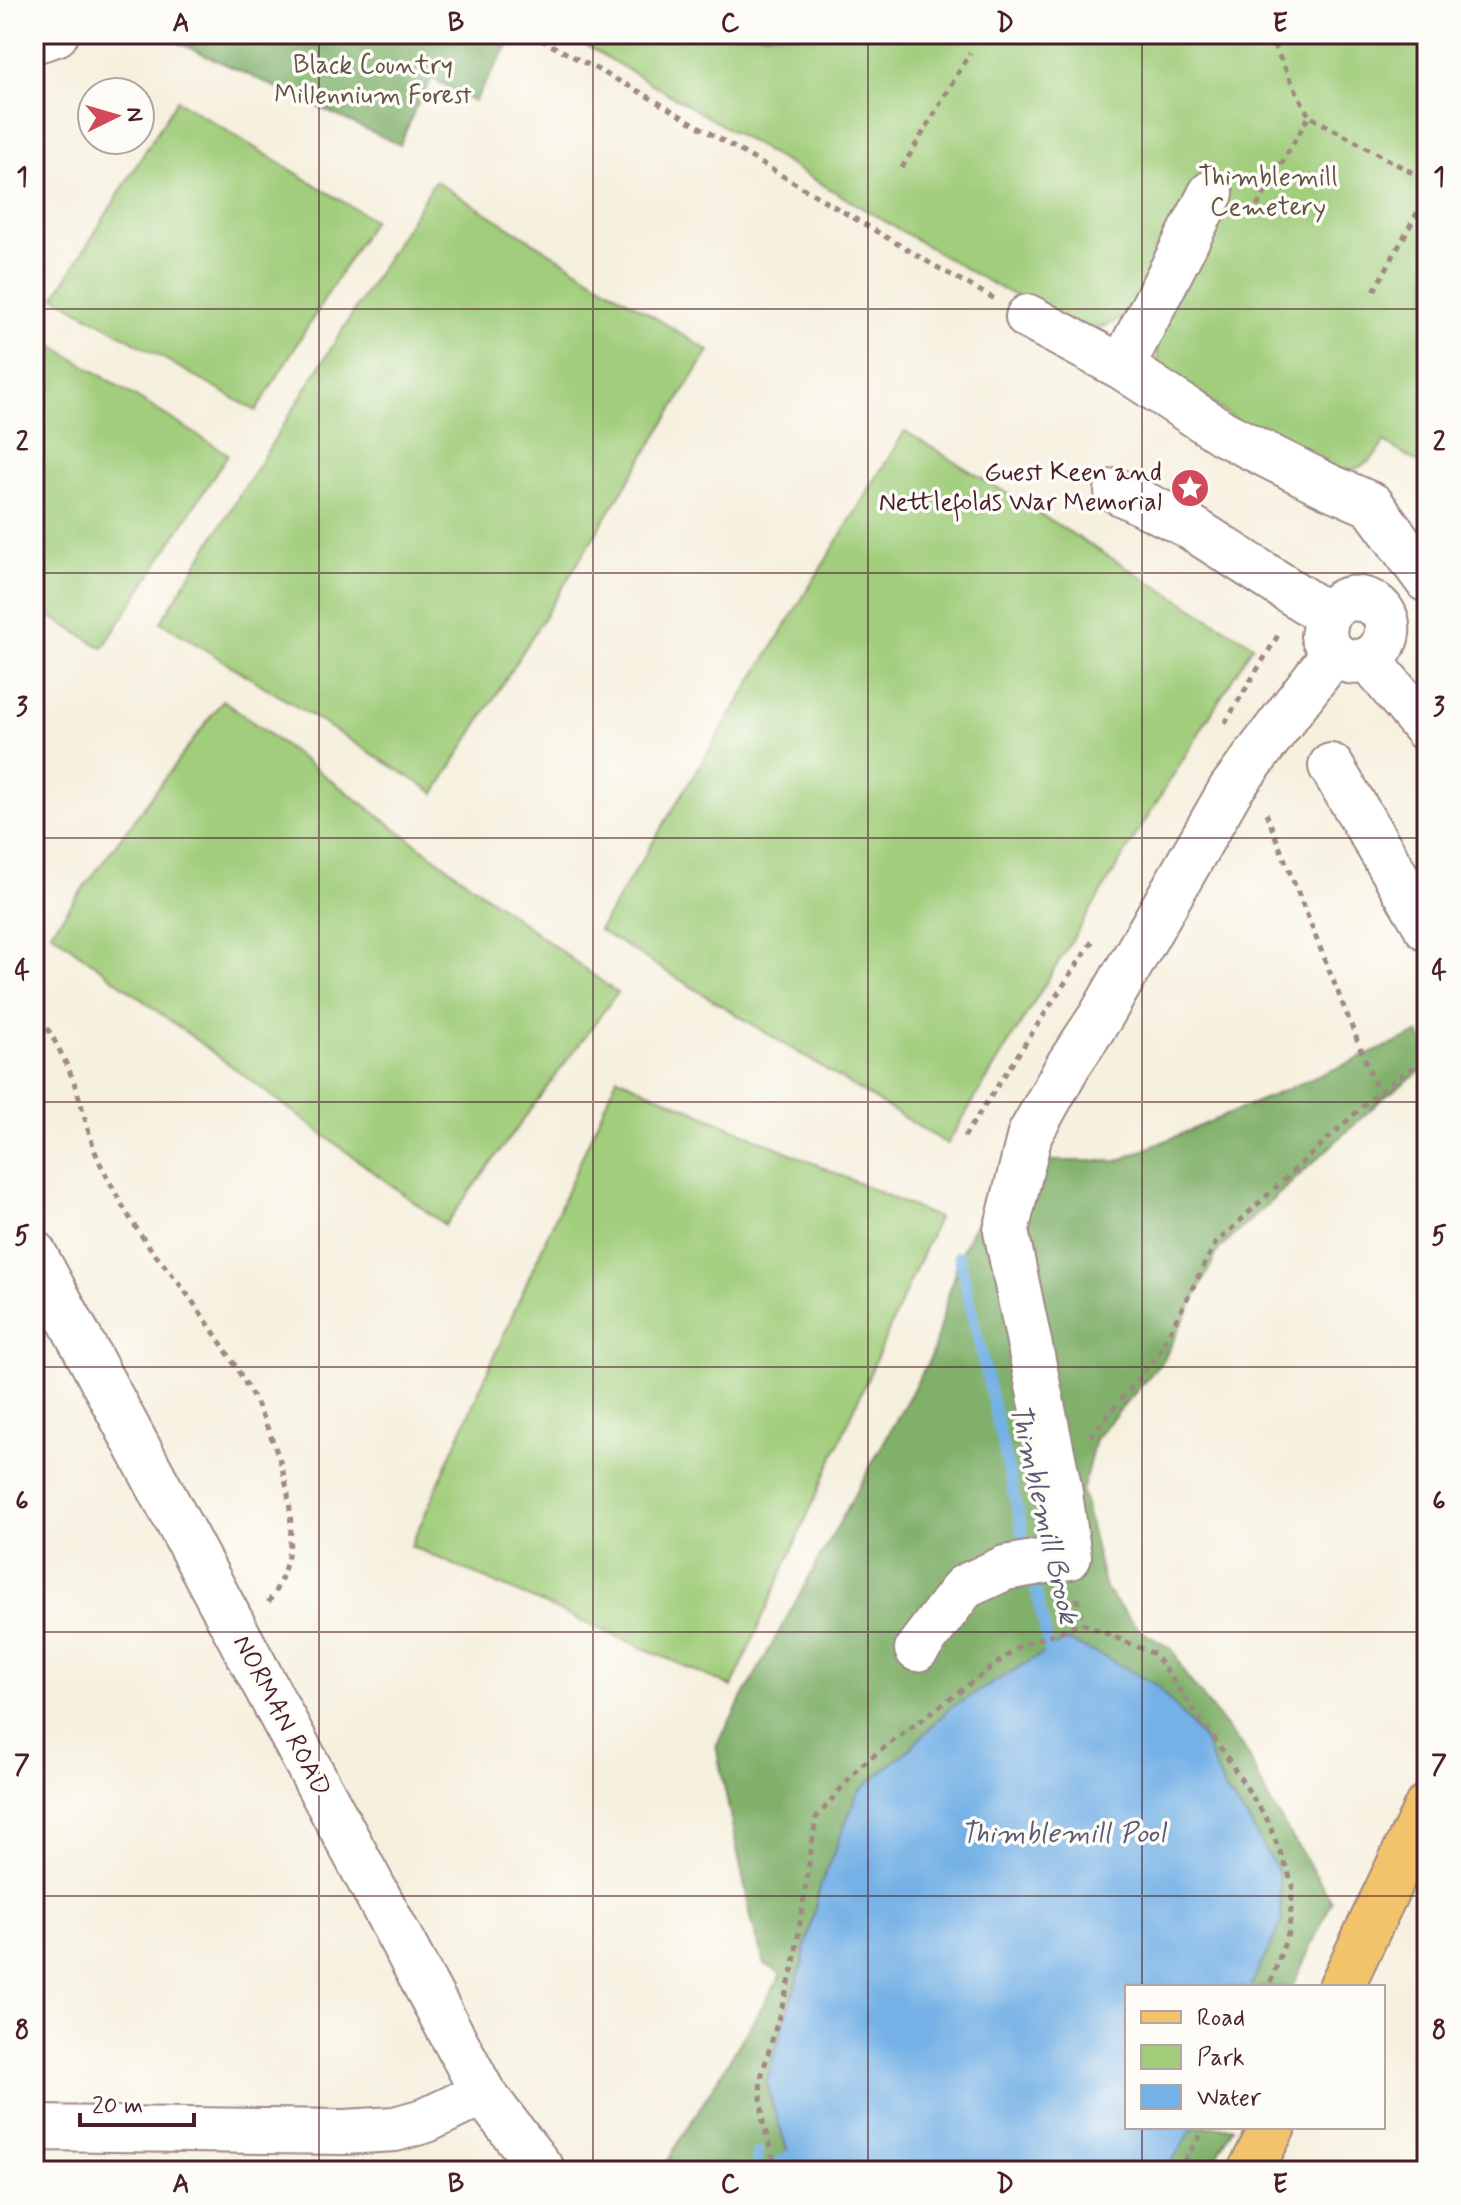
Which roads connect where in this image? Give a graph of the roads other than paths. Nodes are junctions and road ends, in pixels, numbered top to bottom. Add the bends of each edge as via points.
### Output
1 (56, 34) edge
2 (34, 41) edge
3 (1211, 193) dead end
4 (1028, 317) road end
5 (1122, 367) junction
6 (1117, 491) dead end
7 (1427, 580) edge
8 (1329, 637) junction
9 (1427, 730) edge
10 (1331, 766) dead end
11 (1427, 928) edge
12 (34, 1253) edge
13 (917, 1649) dead end
14 (1427, 1806) edge
15 (1342, 1985) edge
16 (483, 2093) junction
17 (34, 2128) edge
18 (1272, 2129) edge
19 (543, 2171) edge
20 (1250, 2171) edge

1 - 2 street
3 - 5 street
4 - 5 street
5 - 7 street via 1223,433 1372,505
6 - 8 street via 1187,525
8 - 9 street
8 - 13 street via 1210,825 1030,1134 1006,1231 1069,1557 1005,1568 964,1587
10 - 11 street
12 - 16 street, NORMAN ROAD
14 - 15 main road
16 - 17 street via 395,2129
16 - 19 street, NORMAN ROAD
18 - 20 main road

